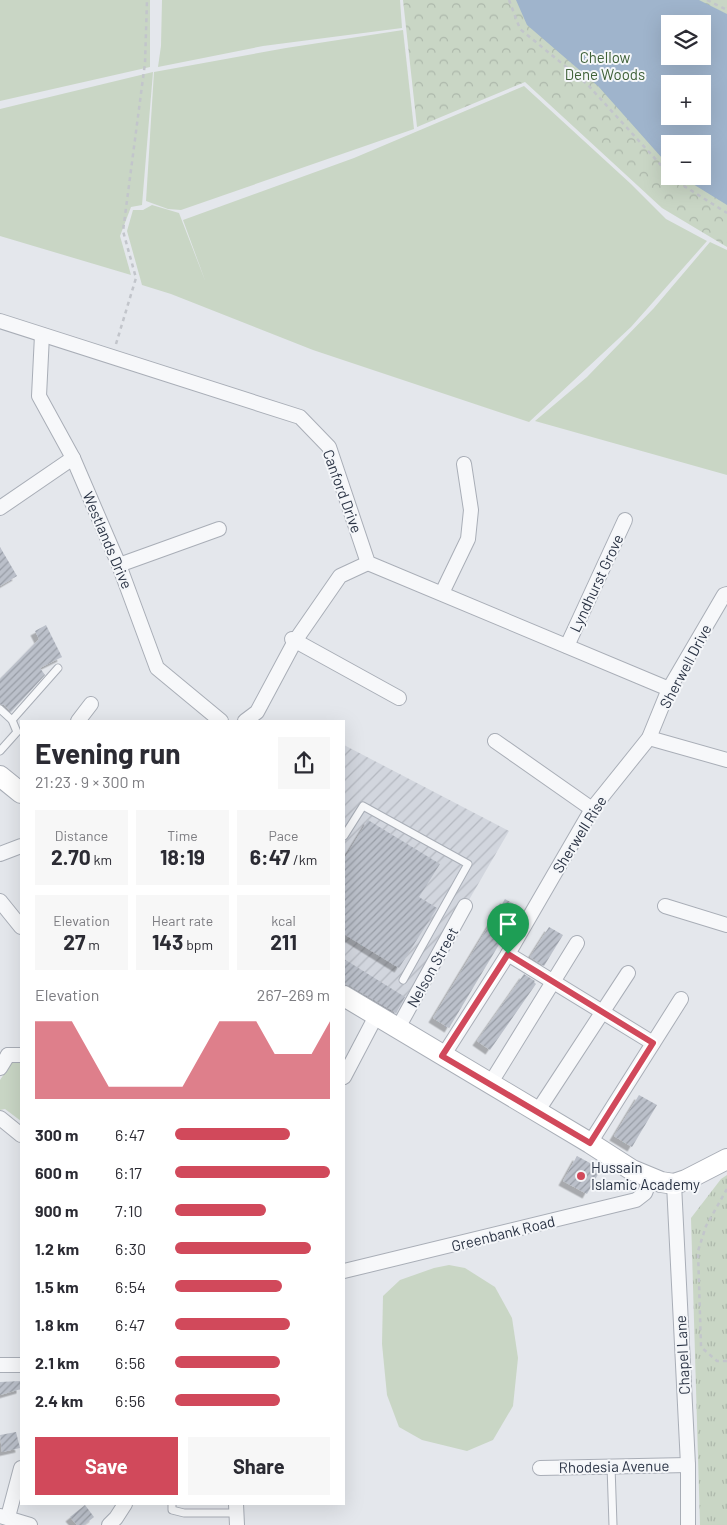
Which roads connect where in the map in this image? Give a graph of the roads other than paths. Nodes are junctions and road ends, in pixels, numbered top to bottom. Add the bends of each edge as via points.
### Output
1 (0, 321) edge
2 (42, 335) junction
3 (73, 458) junction
4 (464, 464) dead end
5 (0, 508) edge
6 (625, 520) dead end
7 (219, 529) dead end
8 (368, 563) junction
9 (119, 565) junction
10 (442, 592) junction
11 (726, 594) edge
12 (293, 640) junction
13 (567, 646) junction
14 (58, 668) dead end
15 (670, 689) junction
16 (399, 698) dead end
17 (90, 704) dead end
18 (0, 709) edge
19 (12, 720) junction
20 (79, 720) edge
21 (220, 720) edge
22 (245, 720) edge
23 (649, 738) junction
24 (494, 741) dead end
25 (0, 751) edge
26 (727, 760) edge
27 (0, 776) edge
28 (20, 792) edge
29 (592, 809) junction
30 (345, 834) edge
31 (20, 846) edge
32 (0, 854) edge
33 (0, 901) edge
34 (465, 906) dead end
35 (665, 906) dead end
36 (727, 925) edge
37 (20, 926) edge
38 (578, 943) dead end
39 (508, 954) junction
40 (628, 973) dead end
41 (403, 980) dead end
42 (553, 982) junction
43 (345, 997) edge
44 (681, 999) dead end
45 (603, 1012) junction
46 (376, 1016) junction
47 (398, 1028) junction
48 (653, 1043) junction
49 (10, 1053) edge
50 (442, 1056) junction
51 (0, 1068) edge
52 (345, 1075) edge
53 (490, 1084) junction
54 (537, 1112) junction
55 (0, 1118) edge
56 (20, 1134) edge
57 (590, 1143) junction
58 (727, 1159) edge
59 (651, 1178) junction
60 (674, 1184) junction
61 (345, 1271) edge
62 (0, 1365) edge
63 (20, 1365) edge
64 (688, 1465) junction
65 (611, 1466) junction
66 (540, 1468) dead end
67 (20, 1471) edge
68 (124, 1505) edge
69 (172, 1505) edge
70 (236, 1514) edge
71 (4, 1516) edge
72 (30, 1525) edge
73 (109, 1525) edge
74 (614, 1525) edge
75 (688, 1525) edge

1 - 2 street, Canford Drive
2 - 3 street, Westlands Drive via 39,396
2 - 8 street, Canford Drive via 300,417 329,447
3 - 5 street
3 - 9 street, Westlands Drive
4 - 10 street via 471,510 468,539
6 - 13 street, Lyndhurst Grove
7 - 9 street
8 - 10 street
8 - 12 street via 340,576
9 - 21 street, Westlands Drive via 157,668
10 - 13 street
11 - 15 street, Sherwell Drive
12 - 16 street
12 - 22 street via 257,712
13 - 15 street
14 - 19 lane
15 - 23 street, Sherwell Drive
17 - 20 street
18 - 19 lane
19 - 25 lane via 17,732
23 - 26 street
23 - 29 street, Sherwell Rise
24 - 29 street
27 - 28 street
29 - 39 street, Sherwell Rise
30 - 41 lane via 363,806 468,864
31 - 32 street
33 - 37 street
34 - 47 street, Nelson Street
35 - 36 street
38 - 42 street
39 - 42 street
39 - 50 street, Sherwell Rise
40 - 45 street
42 - 45 street
42 - 53 street
43 - 46 street
44 - 48 street
45 - 48 street
45 - 54 street
46 - 47 street
46 - 52 street
47 - 50 street
48 - 57 street
49 - 51 street
50 - 53 street
53 - 54 street
54 - 57 street
55 - 56 street
57 - 59 street via 632,1170
58 - 60 street
59 - 60 street
59 - 61 street, Greenbank Road via 645,1193 636,1200
60 - 64 street, Chapel Lane
62 - 63 street
64 - 65 street, Rhodesia Avenue
64 - 75 street, Chapel Lane
65 - 66 street, Rhodesia Avenue
65 - 74 lane
67 - 71 street
68 - 73 street
69 - 70 lane via 172,1510 184,1513
71 - 72 street

